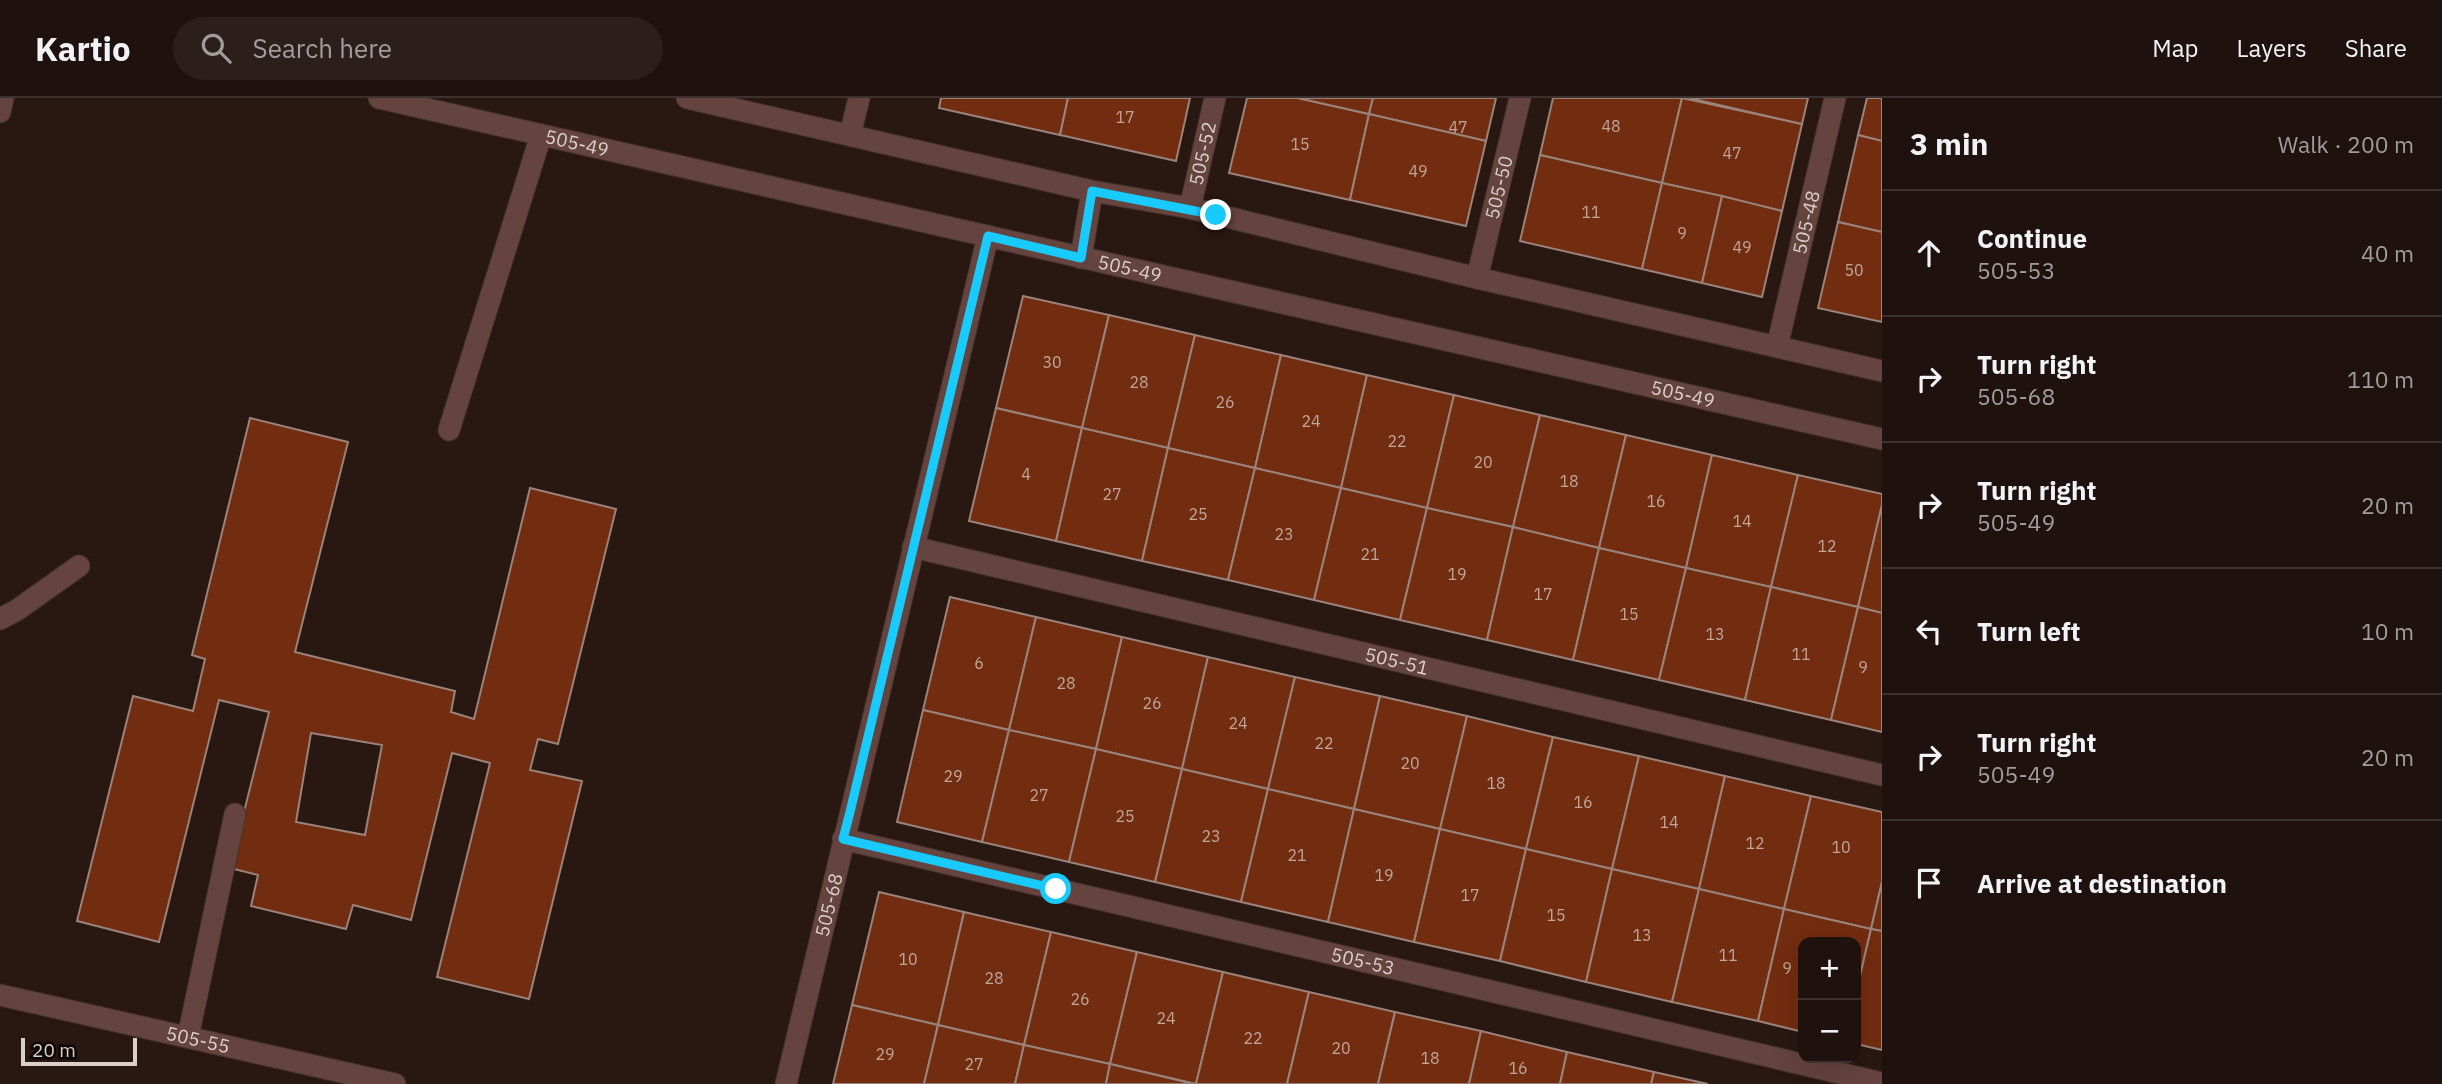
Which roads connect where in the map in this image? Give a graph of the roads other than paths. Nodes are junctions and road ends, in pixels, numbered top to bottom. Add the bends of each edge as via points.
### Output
1 (3, 98) edge
2 (379, 98) edge
3 (687, 98) edge
4 (859, 98) edge
5 (1215, 98) edge
6 (1520, 98) edge
7 (1835, 98) edge
8 (0, 112) edge
9 (541, 135) junction
10 (850, 135) junction
11 (1092, 191) junction
12 (1191, 208) junction
13 (988, 236) junction
14 (1081, 258) junction
15 (1477, 278) junction
16 (1777, 347) junction
17 (1882, 371) edge
18 (449, 430) dead end
19 (1882, 439) edge
20 (913, 547) junction
21 (79, 566) dead end
22 (0, 619) edge
23 (1882, 775) edge
24 (235, 814) dead end
25 (843, 839) junction
26 (0, 995) edge
27 (188, 1037) junction
28 (1882, 1083) edge
29 (395, 1084) edge
30 (786, 1084) edge

1 - 8 street
2 - 9 street, 505-49
3 - 10 street
4 - 10 street
5 - 12 street, 505-52
6 - 15 street, 505-50
7 - 16 street, 505-48
9 - 13 street, 505-49
9 - 18 street
10 - 11 street
11 - 12 street
11 - 14 street
12 - 15 street
13 - 14 street, 505-49
13 - 20 street, 505-68
14 - 19 street, 505-49
15 - 16 street
16 - 17 street
20 - 23 street, 505-51
20 - 25 street, 505-68
21 - 22 street
24 - 27 street
25 - 28 street, 505-53
25 - 30 street, 505-68
26 - 27 street, 505-55
27 - 29 street, 505-55

